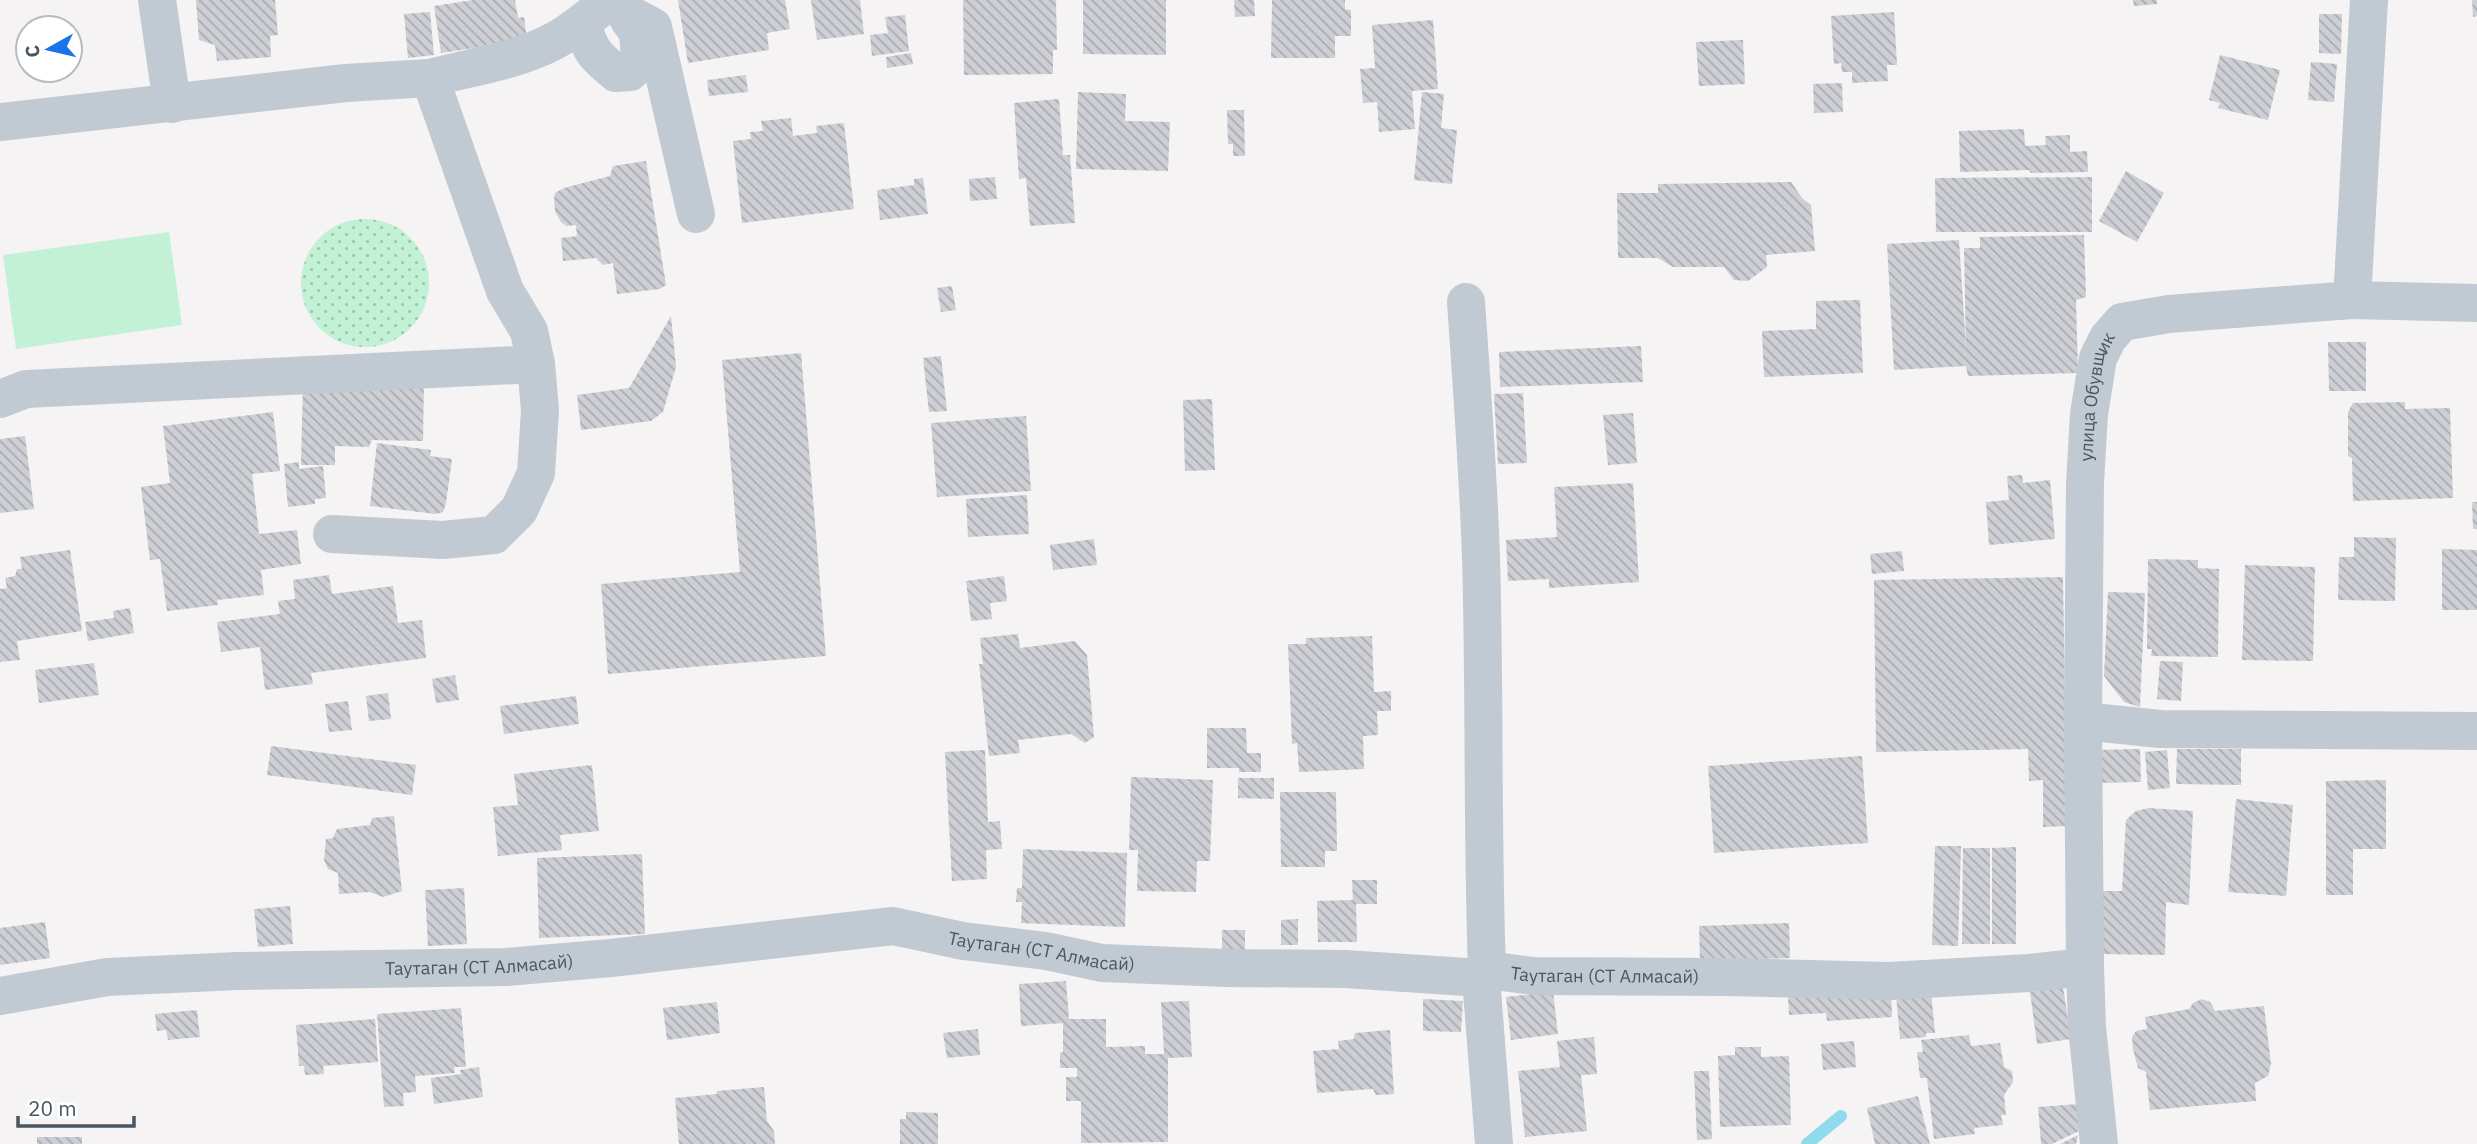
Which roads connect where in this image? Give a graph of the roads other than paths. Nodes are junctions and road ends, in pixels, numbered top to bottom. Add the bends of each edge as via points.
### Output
1 (157, 0) edge
2 (2369, 0) edge
3 (603, 9) edge
4 (430, 78) junction
5 (172, 104) junction
6 (0, 122) edge
7 (675, 125) junction
8 (696, 214) dead end
9 (2352, 300) junction
10 (1466, 302) dead end
11 (2477, 303) edge
12 (536, 364) junction
13 (0, 399) edge
14 (332, 534) dead end
15 (2083, 721) junction
16 (2477, 731) edge
17 (2085, 967) junction
18 (1484, 974) junction
19 (0, 996) edge
20 (1494, 1144) edge
21 (2099, 1144) edge

1 - 5 street
2 - 9 street
3 - 4 street via 553,41 503,60
3 - 7 street via 653,27
3 - 7 street via 590,48 598,60
4 - 5 street
4 - 12 street via 505,291 529,331
5 - 6 street
7 - 8 street
9 - 11 street, улица Обувщик
9 - 15 street, улица Обувщик via 2169,314 2122,322 2108,338 2098,358 2089,414
10 - 18 street via 1481,558
12 - 13 street via 26,389
12 - 14 street via 540,410 536,473 519,510 494,535 443,540
15 - 16 street via 2160,729
15 - 17 street, улица Обувщик
17 - 18 street, Таутаган (СТ Алмасай) via 1890,981
17 - 21 street, улица Обувщик
18 - 19 street, Таутаган (СТ Алмасай) via 1102,963 893,926 506,967 107,977
18 - 20 street

